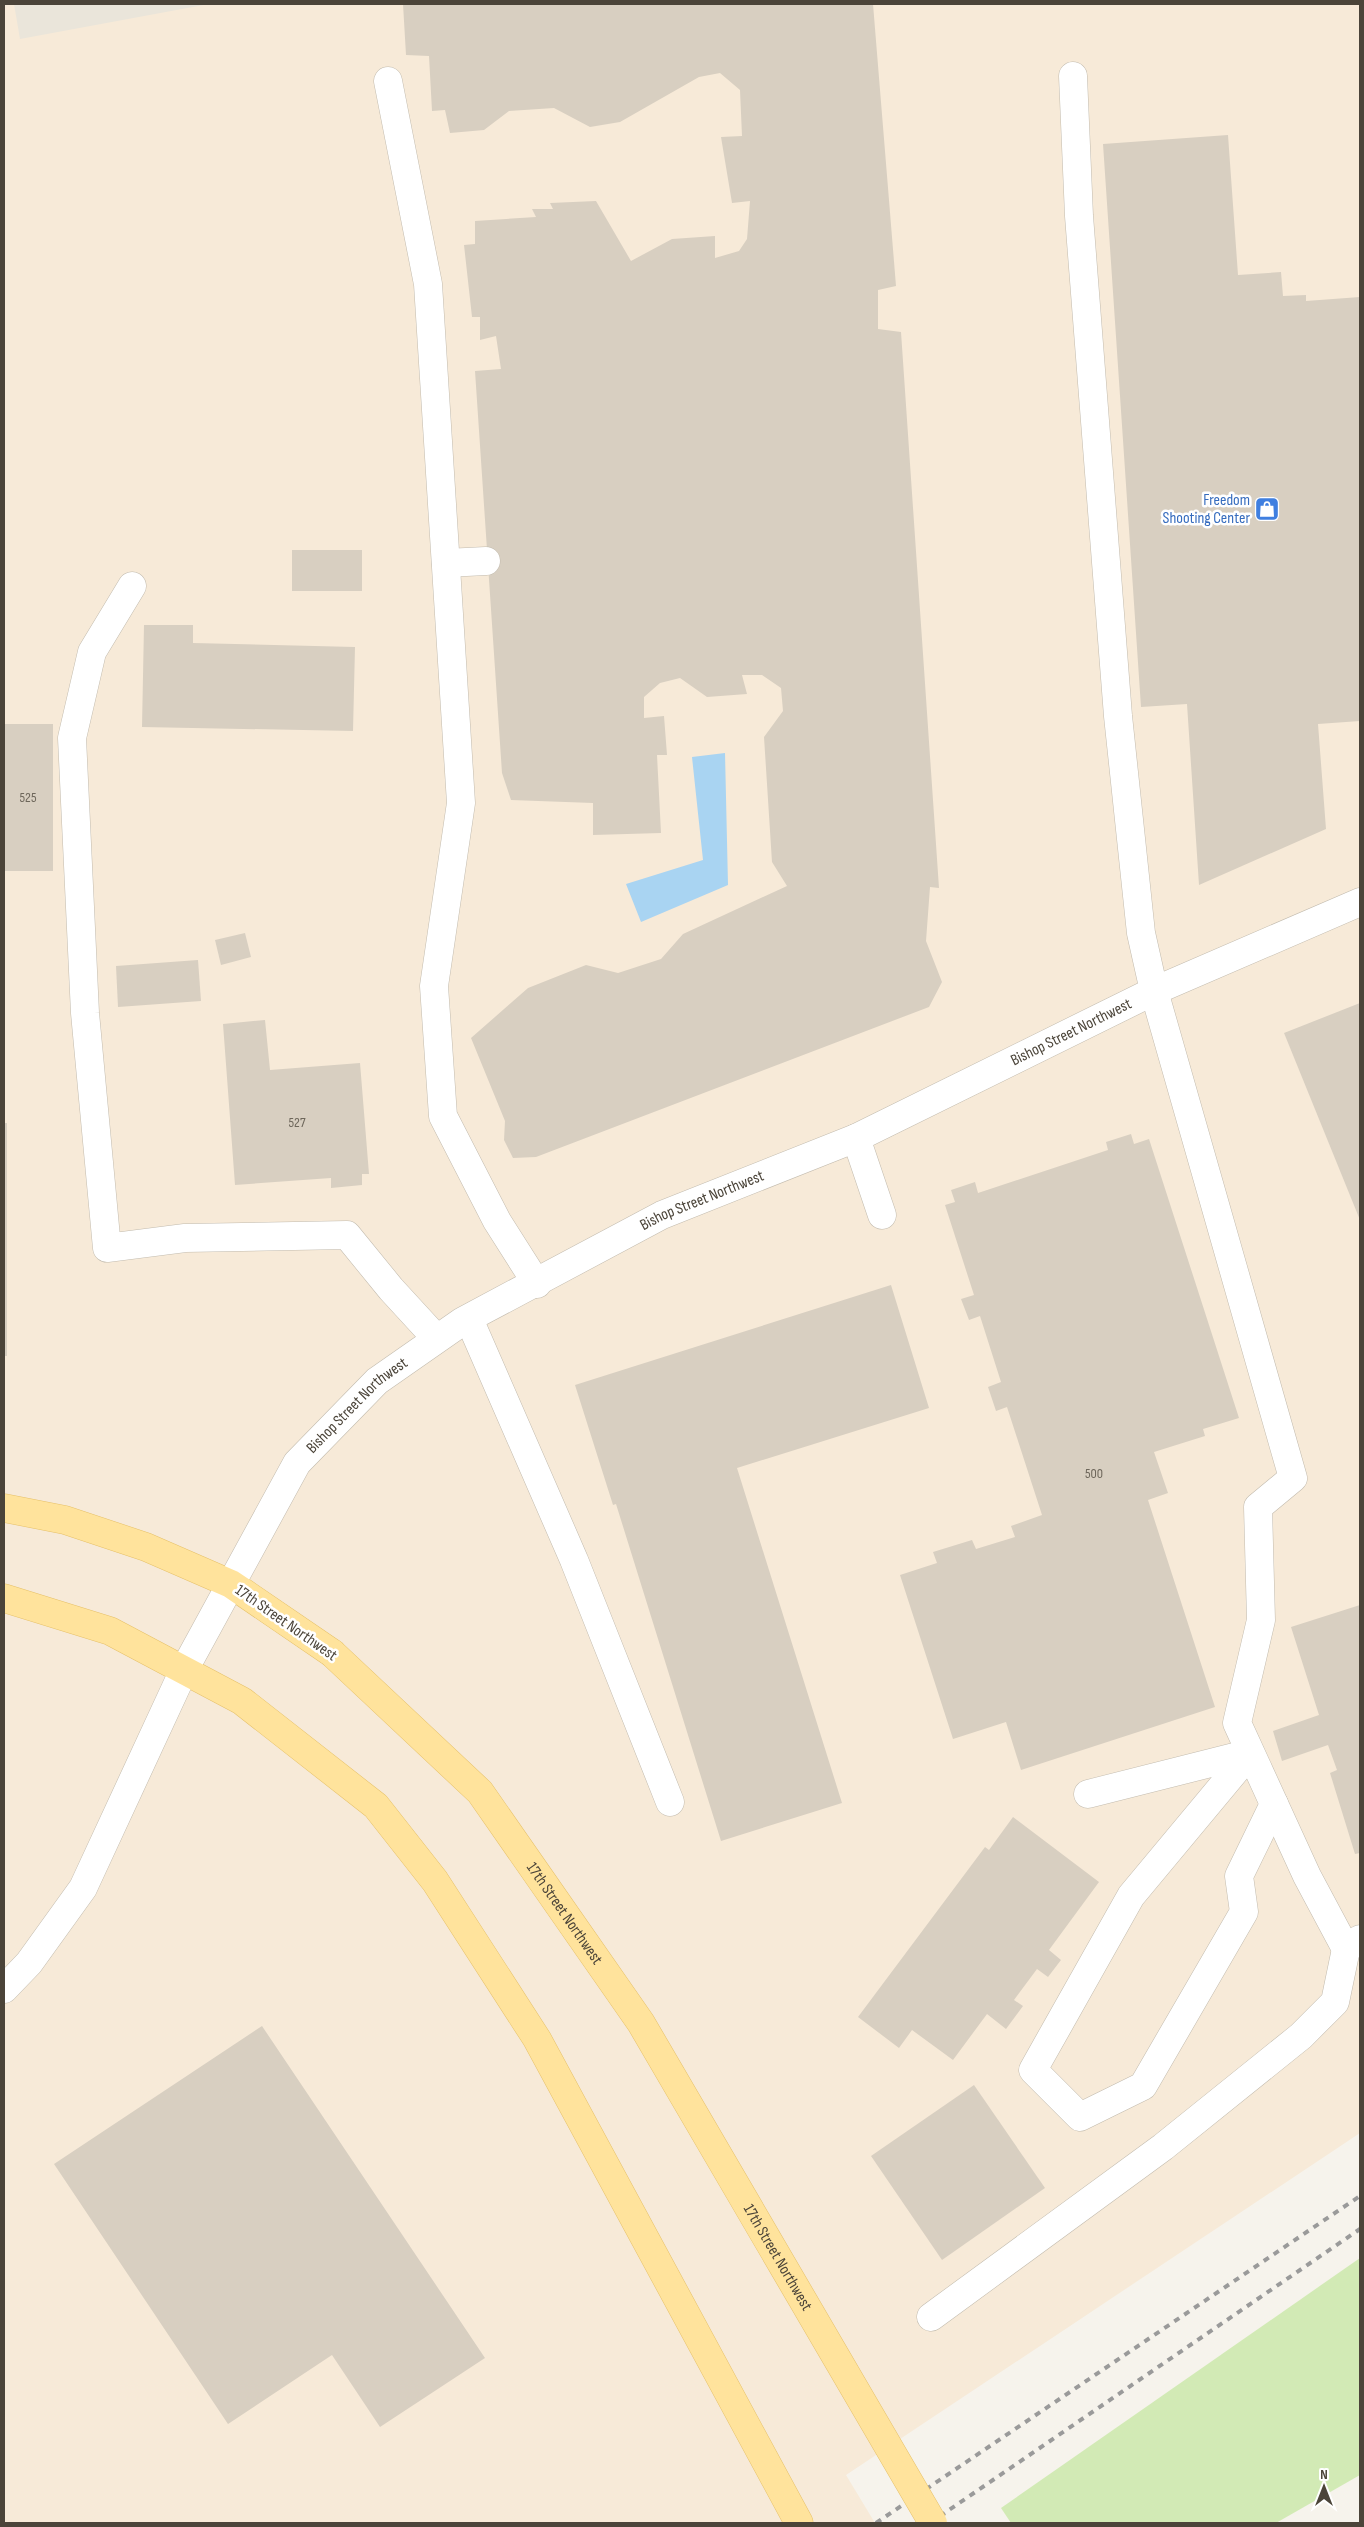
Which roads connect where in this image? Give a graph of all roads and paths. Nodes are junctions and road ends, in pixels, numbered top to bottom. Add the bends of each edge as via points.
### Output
1 (1073, 76) dead end
2 (388, 81) dead end
3 (486, 561) dead end
4 (446, 563) junction
5 (132, 586) dead end
6 (1360, 902) edge
7 (1154, 991) junction
8 (856, 1138) junction
9 (882, 1216) dead end
10 (537, 1284) junction
11 (469, 1319) junction
12 (436, 1338) junction
13 (4, 1508) edge
14 (230, 1584) junction
15 (4, 1598) edge
16 (184, 1670) junction
17 (1250, 1753) junction
18 (1088, 1794) dead end
19 (670, 1802) dead end
20 (1274, 1804) junction
21 (1353, 1944) edge
22 (4, 1989) edge
23 (931, 2317) dead end
24 (800, 2523) edge
25 (933, 2523) edge

1 - 7 street via 1079,216 1118,716 1141,932
2 - 4 street via 428,284
3 - 4 street
4 - 10 street via 461,803 434,986 444,1116 498,1221
5 - 12 street via 92,652 72,738 85,1013 106,1248 185,1238 347,1235
6 - 7 street, Bishop Street Northwest
7 - 8 street, Bishop Street Northwest
7 - 17 street via 1293,1478 1258,1507 1262,1620 1237,1723
8 - 9 street
8 - 10 street, Bishop Street Northwest via 662,1215
10 - 11 street, Bishop Street Northwest
11 - 12 street, Bishop Street Northwest
11 - 19 street via 574,1560
12 - 14 street, Bishop Street Northwest via 377,1381 297,1463
13 - 14 main road, 17th Street Northwest via 65,1520 146,1547
14 - 16 street, Bishop Street Northwest
14 - 25 main road, 17th Street Northwest, bridge via 332,1653 480,1792 636,2015
15 - 16 main road via 110,1631
16 - 22 street, Bishop Street Northwest via 83,1888 29,1963
16 - 24 main road via 242,1701 376,1806 435,1881 537,2039
17 - 18 street
17 - 20 street
17 - 20 street via 1131,1896 1033,2070 1080,2117 1143,2086 1244,1912 1239,1876
20 - 21 street via 1307,1876
21 - 23 street via 1334,2002 1301,2036 1163,2147

